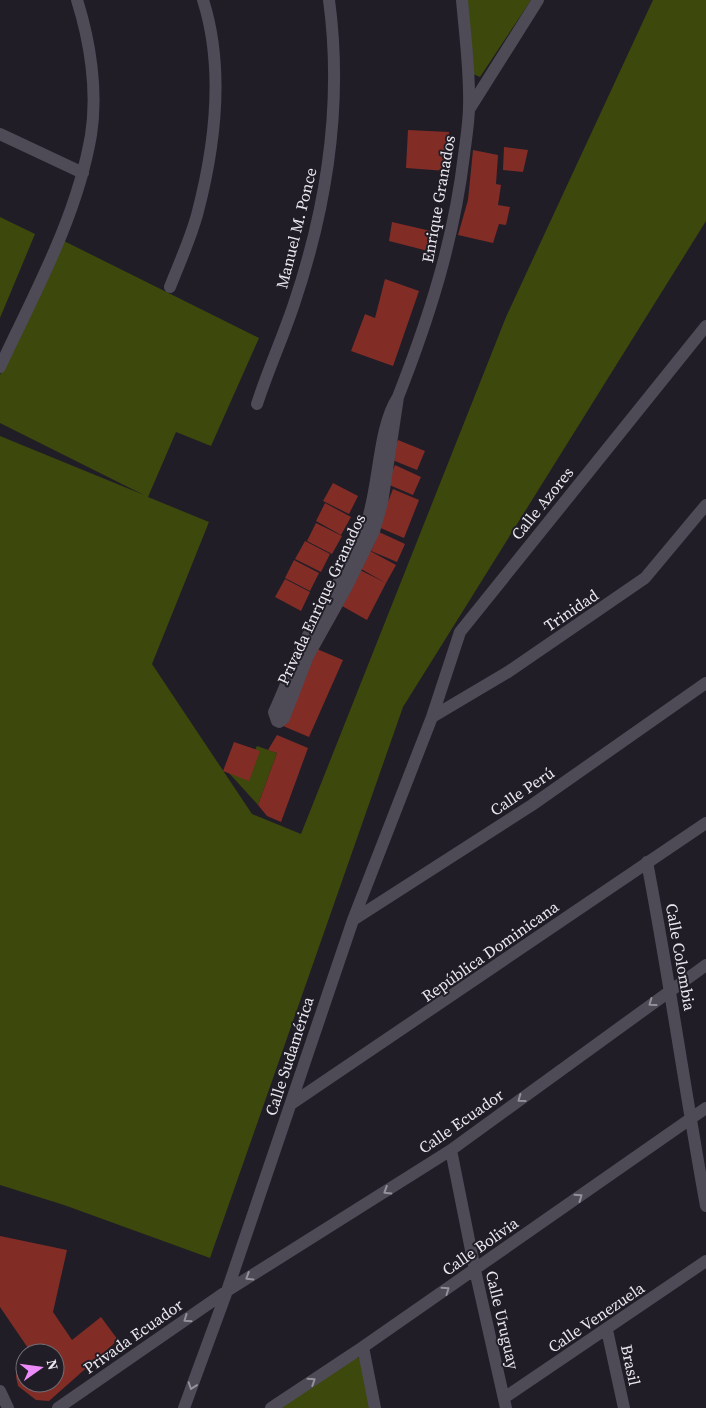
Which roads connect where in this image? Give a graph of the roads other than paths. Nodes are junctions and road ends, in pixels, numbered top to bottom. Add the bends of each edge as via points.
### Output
1 (77, 0) edge
2 (203, 0) edge
3 (329, 0) edge
4 (462, 0) edge
5 (538, 0) edge
6 (470, 108) junction
7 (0, 134) edge
8 (83, 173) junction
9 (170, 287) dead end
10 (706, 326) edge
11 (0, 367) edge
12 (398, 396) junction
13 (257, 404) dead end
14 (706, 504) edge
15 (706, 683) edge
16 (432, 717) junction
17 (706, 823) edge
18 (647, 862) junction
19 (352, 920) junction
20 (706, 965) edge
21 (671, 989) junction
22 (291, 1104) junction
23 (706, 1108) edge
24 (690, 1119) junction
25 (451, 1150) junction
26 (706, 1206) edge
27 (706, 1261) edge
28 (475, 1270) junction
29 (227, 1291) junction
30 (607, 1330) junction
31 (363, 1347) junction
32 (0, 1391) edge
33 (505, 1403) edge
34 (8, 1408) edge
35 (58, 1408) edge
36 (184, 1408) edge
37 (271, 1408) edge
38 (375, 1408) edge
39 (624, 1408) edge

1 - 8 street via 86,30 93,76 92,133
2 - 9 street via 213,52 215,112 196,217
3 - 13 street, Manuel M. Ponce via 334,92 329,163 314,237 294,304
4 - 6 street, Enrique Granados
5 - 6 street
6 - 12 street, Enrique Granados via 452,234 423,334
7 - 8 street
8 - 11 street via 62,233
10 - 16 street, Calle Azores via 460,632
12 - 12 street, Privada Enrique Granados via 389,410 374,501 365,528 301,649 274,712 277,721 284,718 308,656 374,531 382,503
14 - 16 street, Trinidad via 645,578 508,672
15 - 19 street, Calle Perú via 532,805
16 - 19 street, Calle Sudamérica
17 - 18 street, República Dominicana
18 - 21 street, Calle Colombia
18 - 22 street, República Dominicana
19 - 22 street, Calle Sudamérica
20 - 21 street, Calle Ecuador
21 - 24 street, Calle Colombia
21 -> 25 street, Calle Ecuador
22 - 29 street, Calle Sudamérica
23 - 24 street, Calle Bolivia
24 - 26 street, Calle Colombia
28 -> 24 street, Calle Bolivia
25 - 28 street, Calle Uruguay
25 -> 29 street, Calle Ecuador
27 - 30 street, Calle Venezuela
31 -> 28 street, Calle Bolivia
28 - 33 street, Calle Uruguay
29 -> 35 street, Privada Ecuador
29 -> 36 street, Calle Sudamérica
30 - 33 street, Calle Venezuela
30 - 39 street, Brasil
37 -> 31 street, Calle Bolivia
31 - 38 street
32 - 34 street

